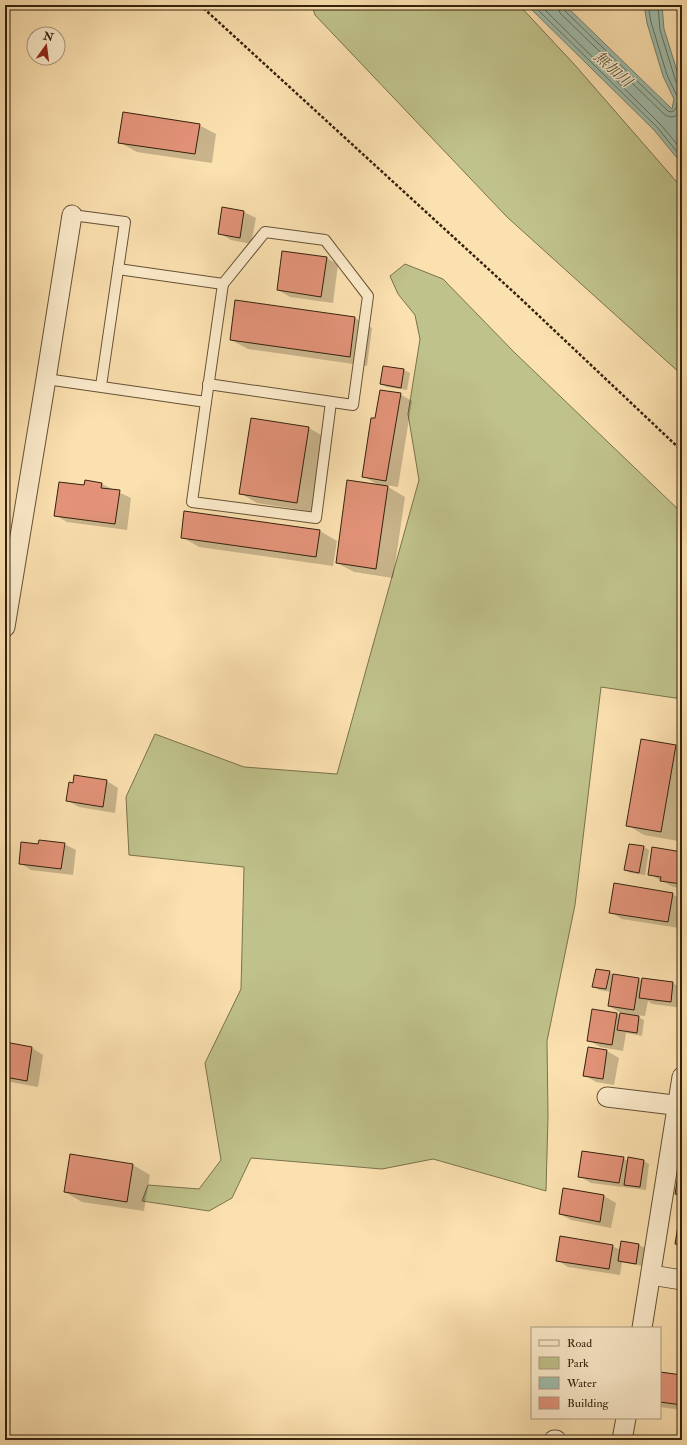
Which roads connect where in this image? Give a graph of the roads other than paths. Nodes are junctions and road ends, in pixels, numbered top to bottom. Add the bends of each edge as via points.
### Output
1 (72, 215) joint
2 (118, 269) junction
3 (223, 284) junction
4 (46, 378) junction
5 (208, 384) junction
6 (101, 386) junction
7 (206, 402) junction
8 (331, 402) junction
9 (5, 627) edge
10 (682, 1077) edge
11 (607, 1096) dead end
12 (680, 1105) edge
13 (651, 1275) junction
14 (682, 1280) edge
15 (642, 1327) edge
16 (626, 1419) edge
17 (622, 1440) edge

1 - 2 lane via 124,222
1 - 4 street
2 - 3 lane
2 - 6 lane
3 - 5 lane
3 - 8 lane via 265,232 325,240 368,296 353,405
4 - 6 lane
4 - 9 street
5 - 7 lane
5 - 8 lane
6 - 7 lane
7 - 8 lane via 192,502 316,518
10 - 12 street
11 - 12 street
12 - 13 street
13 - 14 street
13 - 15 street
16 - 17 street

